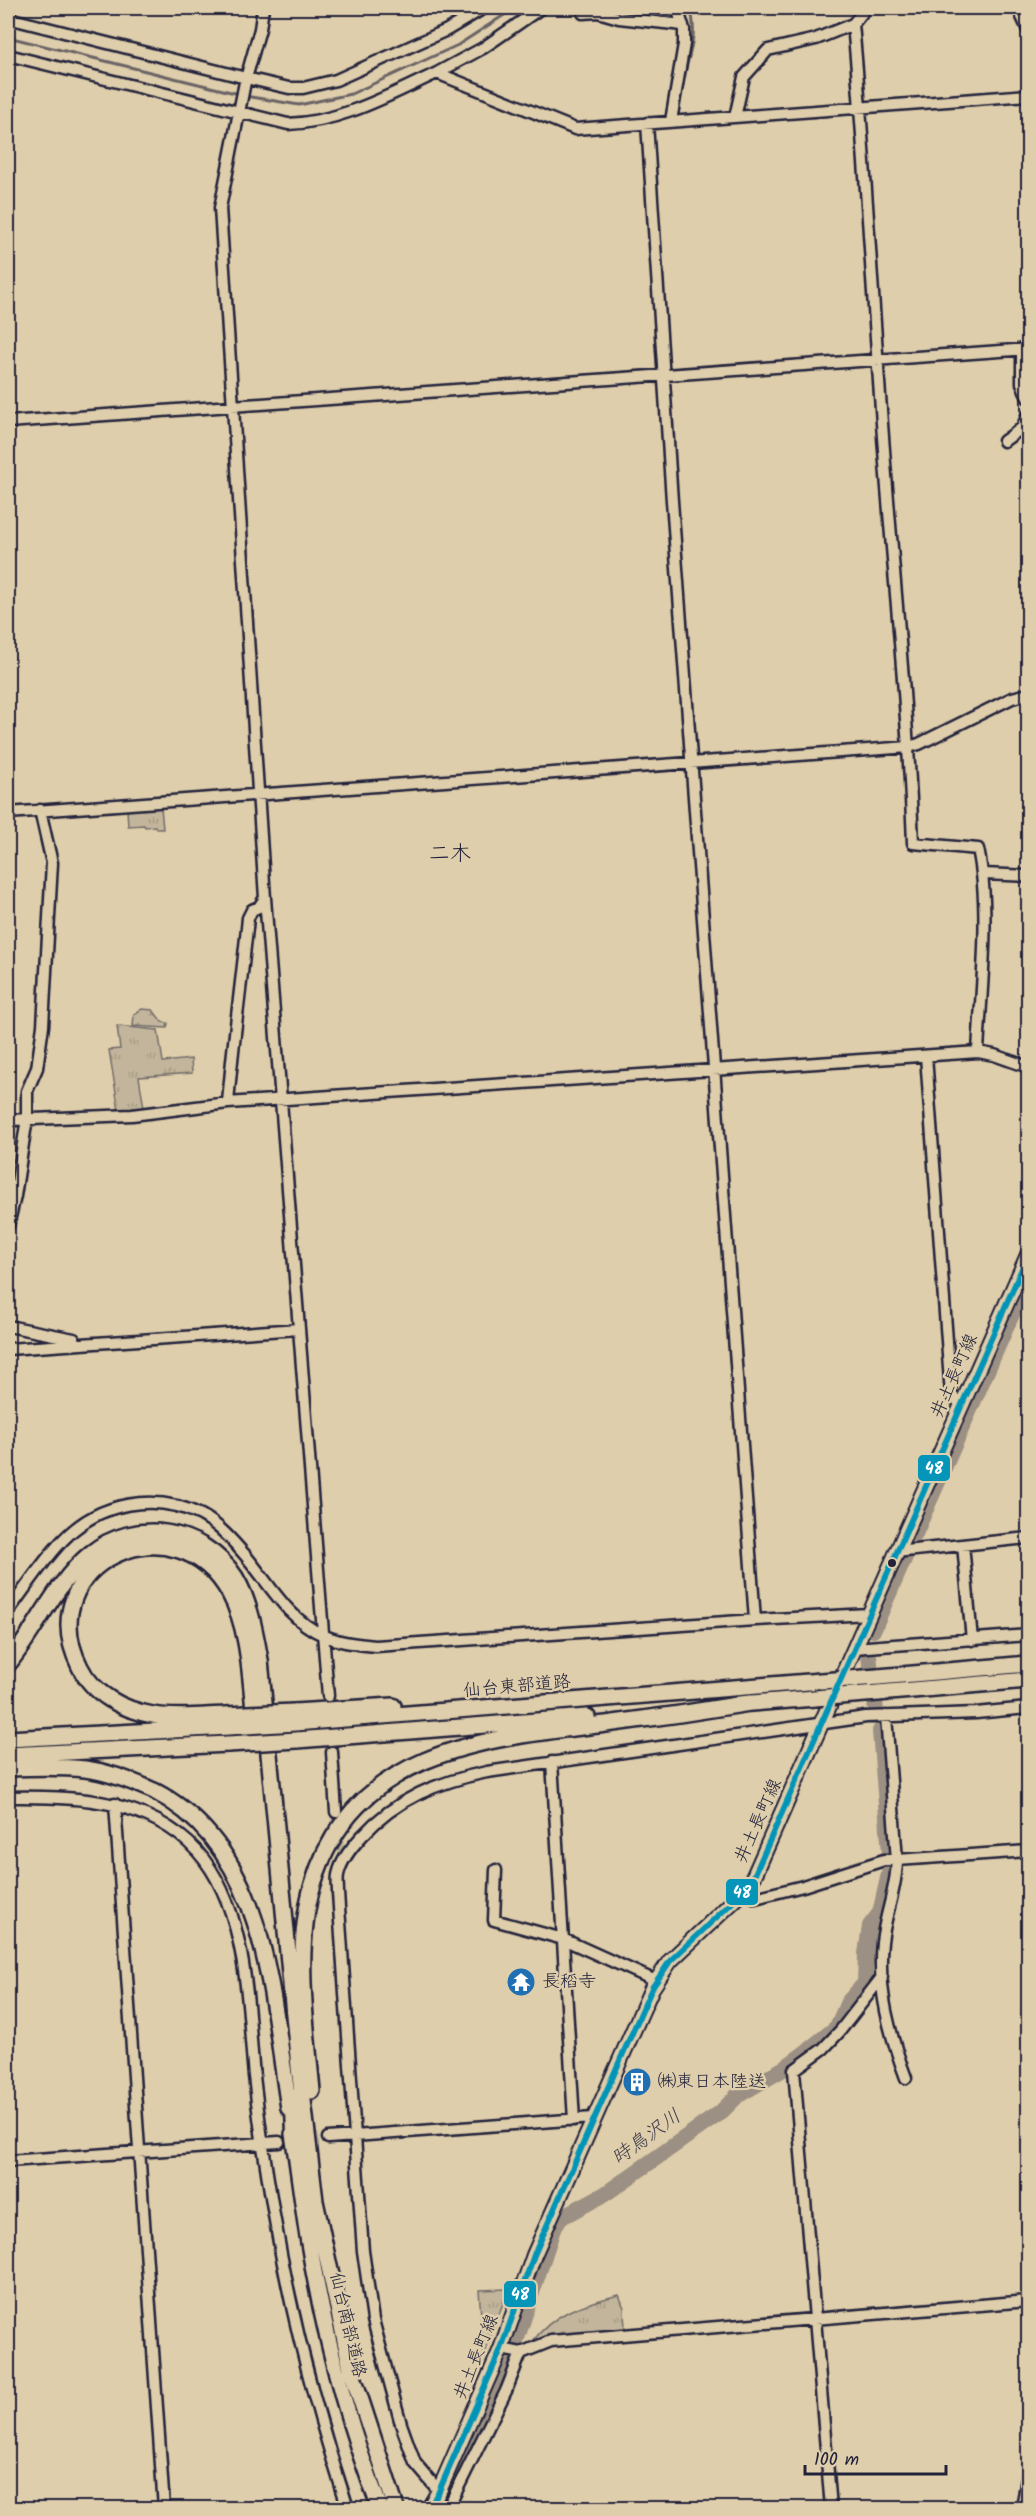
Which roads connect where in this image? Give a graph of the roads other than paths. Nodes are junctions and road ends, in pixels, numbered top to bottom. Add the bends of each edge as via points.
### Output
1 (263, 8) edge
2 (484, 8) edge
3 (541, 8) edge
4 (677, 8) edge
5 (859, 8) edge
6 (1018, 8) edge
7 (583, 13) dead end
8 (8, 18) edge
9 (853, 24) junction
10 (683, 25) junction
11 (1029, 30) edge
12 (8, 55) edge
13 (437, 73) junction
14 (246, 80) junction
15 (1029, 95) edge
16 (240, 109) junction
17 (861, 109) junction
18 (735, 117) junction
19 (671, 121) junction
20 (646, 123) junction
21 (1025, 349) edge
22 (879, 358) junction
23 (664, 375) junction
24 (1029, 398) edge
25 (233, 406) junction
26 (1029, 414) edge
27 (8, 422) edge
28 (1004, 441) dead end
29 (1029, 694) edge
30 (909, 747) junction
31 (693, 763) junction
32 (258, 793) junction
33 (40, 810) junction
34 (8, 813) edge
35 (983, 874) junction
36 (1029, 876) edge
37 (265, 898) junction
38 (978, 1052) junction
39 (926, 1056) junction
40 (1029, 1067) edge
41 (713, 1070) junction
42 (282, 1099) junction
43 (228, 1103) junction
44 (27, 1118) junction
45 (8, 1120) edge
46 (8, 1226) edge
47 (1029, 1255) edge
48 (8, 1326) edge
49 (299, 1329) junction
50 (77, 1344) junction
51 (8, 1349) edge
52 (962, 1405) junction
53 (1029, 1538) edge
54 (963, 1545) junction
55 (896, 1552) junction
56 (8, 1612) edge
57 (869, 1614) junction
58 (755, 1620) junction
59 (322, 1635) junction
60 (1029, 1635) edge
61 (972, 1640) junction
62 (854, 1648) junction
63 (8, 1664) edge
64 (1029, 1664) edge
65 (1029, 1680) edge
66 (328, 1696) tunnel mouth
67 (750, 1703) junction
68 (1029, 1708) edge
69 (886, 1716) junction
70 (227, 1721) junction
71 (822, 1724) junction
72 (8, 1739) edge
73 (332, 1752) tunnel mouth
74 (8, 1755) edge
75 (552, 1762) junction
76 (8, 1768) edge
77 (8, 1797) edge
78 (115, 1804) junction
79 (336, 1812) tunnel mouth
80 (1029, 1851) edge
81 (339, 1854) tunnel mouth
82 (897, 1860) junction
83 (341, 1867) junction
84 (496, 1870) dead end
85 (744, 1890) junction
86 (563, 1939) junction
87 (882, 1977) junction
88 (656, 1981) junction
89 (906, 2079) dead end
90 (593, 2118) junction
91 (574, 2120) junction
92 (354, 2136) junction
93 (328, 2138) tunnel mouth
94 (279, 2142) tunnel mouth
95 (263, 2143) junction
96 (295, 2145) junction
97 (139, 2152) junction
98 (8, 2161) edge
99 (323, 2234) junction
100 (1029, 2301) edge
101 (814, 2319) junction
102 (501, 2349) junction
103 (521, 2353) junction
104 (1029, 2472) edge
105 (439, 2491) junction
106 (164, 2508) edge
107 (348, 2508) edge
108 (380, 2508) edge
109 (396, 2508) edge
110 (429, 2508) edge
111 (448, 2508) edge
112 (831, 2508) edge
113 (1022, 2508) edge

1 - 14 street
2 - 14 street via 447,30 336,80 289,88
3 - 13 street via 483,48
4 - 10 street
5 - 9 street via 862,13
6 - 11 street
7 - 10 street
8 - 14 street
9 - 17 street
9 - 18 street via 816,39 768,50 744,77
10 - 19 street via 684,44
12 - 16 street
13 - 16 street via 324,120 288,124
13 - 20 street via 575,129
14 - 16 street
15 - 17 street
16 - 25 street via 220,208
17 - 18 street
17 - 22 street
18 - 19 street
19 - 20 street
20 - 23 street
21 - 22 street
21 - 24 street via 1022,383
22 - 23 street
22 - 30 street
23 - 25 street
23 - 31 street
25 - 27 street
25 - 32 street
26 - 28 street via 1022,428
29 - 30 street via 1012,698
30 - 31 street
30 - 35 street via 913,843 978,849
31 - 32 street
31 - 41 street
32 - 33 street
32 - 37 street
33 - 34 street
33 - 44 street via 51,863 43,1026 37,1068 27,1091
35 - 36 street
35 - 38 street
37 - 42 street
37 - 43 street via 248,918
38 - 39 street
38 - 40 street
39 - 41 street
39 - 52 street via 951,1395
41 - 42 street
41 - 58 street
42 - 43 street
42 - 49 street
43 - 44 street via 132,1114
44 - 45 street
44 - 46 street
47 - 52 main road, 井土長町線
48 - 50 street via 74,1339
49 - 50 street
49 - 59 street
50 - 51 street
52 - 55 main road, 井土長町線
53 - 54 street
54 - 55 street
54 - 61 street
55 - 57 main road, 井土長町線
56 - 59 street via 64,1539 83,1523 139,1502 159,1503 203,1516 222,1531 290,1611
57 - 58 street
57 - 62 main road, 井土長町線
58 - 59 street via 376,1646
59 - 66 street
60 - 61 street
61 - 62 street
62 - 71 main road, 井土長町線
63 - 99 highway via 75,1569 89,1554 119,1537 150,1531 182,1536 210,1552 234,1576 250,1615 260,1660 299,2067 315,2201
64 - 70 highway, 仙台東部道路, bridge via 464,1711
65 - 67 highway, 仙台東部道路, bridge
67 - 74 highway, 仙台東部道路, bridge via 297,1740
67 - 99 highway via 507,1738 447,1751 417,1762 387,1780 341,1826 312,1884 303,1941
68 - 69 street
69 - 71 street
69 - 82 street
70 - 72 highway, 仙台東部道路
70 - 96 highway via 150,1715 108,1698 86,1678 73,1652 70,1609 81,1585 99,1564 135,1546 176,1548 211,1570 236,1606 246,1644 257,1734 293,2089
71 - 75 street
71 - 85 main road, 井土長町線 via 762,1859
73 - 79 street
75 - 83 street via 453,1779 423,1790 376,1821
75 - 86 street
76 - 96 highway via 87,1769 131,1780 165,1797 199,1822 213,1838 244,1890 263,1951
77 - 78 street via 58,1796
78 - 95 street via 159,1822 179,1836 197,1852 226,1900 241,1951
78 - 97 street
80 - 82 street
81 - 83 street
82 - 85 street via 884,1860 755,1898
82 - 87 street via 882,1942
83 - 92 street via 338,1893
84 - 86 street via 494,1920
85 - 88 main road, 井土長町線 via 670,1961
86 - 88 street
86 - 91 street
87 - 89 street via 890,2031
87 - 101 street via 823,2049 794,2070
88 - 90 main road, 井土長町線
90 - 91 street
90 - 102 main road, 井土長町線 via 534,2254
91 - 92 street
92 - 93 street
92 - 105 street via 373,2319 415,2463
94 - 95 street
95 - 97 street
95 - 107 street via 308,2380
96 - 108 highway, 仙台南部道路 via 324,2318 357,2444
97 - 98 street
97 - 106 street
99 - 109 highway, 仙台南部道路 via 352,2373
100 - 101 street
101 - 103 street via 551,2341
101 - 112 street
102 - 103 street
102 - 105 main road, 井土長町線
103 - 111 street
104 - 113 street
105 - 110 main road, 井土長町線

